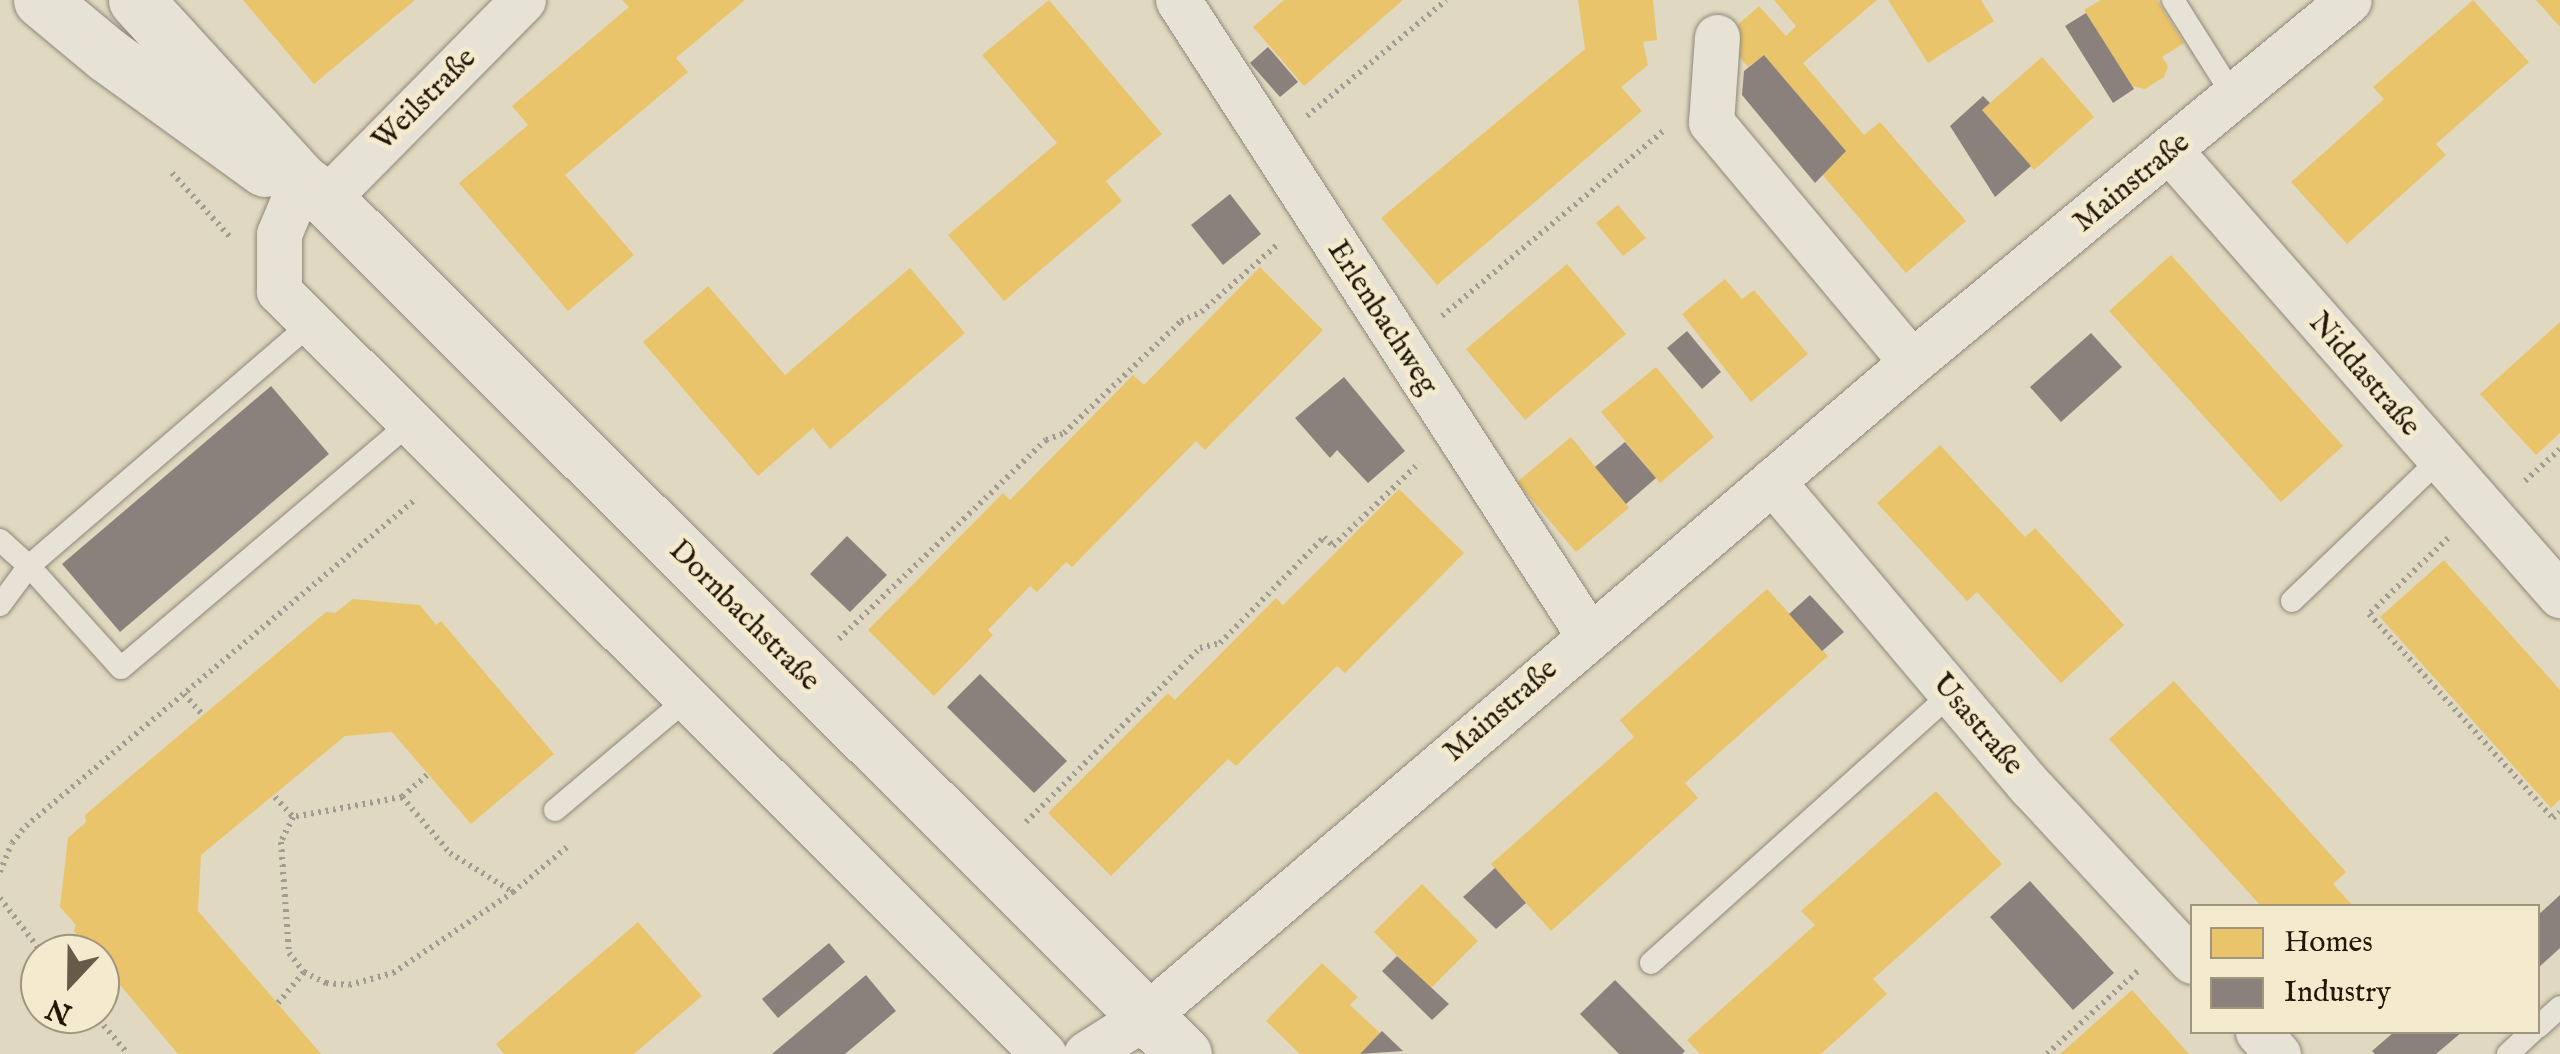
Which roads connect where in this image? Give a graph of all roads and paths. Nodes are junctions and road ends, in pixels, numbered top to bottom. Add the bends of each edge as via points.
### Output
1 (41, 0) edge
2 (136, 0) edge
3 (523, 0) edge
4 (1178, 0) edge
5 (1446, 0) edge
6 (2173, 0) edge
7 (2350, 0) edge
8 (1717, 37) dead end
9 (2234, 96) junction
10 (1710, 122) junction
11 (1272, 146) junction
12 (2170, 152) junction
13 (313, 190) junction
14 (1320, 220) junction
15 (309, 325) junction
16 (1402, 348) junction
17 (1912, 362) junction
18 (408, 424) junction
19 (1462, 444) junction
20 (2438, 461) junction
21 (451, 466) junction
22 (1772, 482) junction
23 (2480, 508) junction
24 (0, 540) edge
25 (29, 566) junction
26 (2560, 596) edge
27 (2292, 600) dead end
28 (0, 605) edge
29 (1589, 636) junction
30 (802, 675) junction
31 (184, 694) junction
32 (1950, 695) junction
33 (688, 699) junction
34 (202, 714) dead end
35 (428, 775) dead end
36 (275, 797) dead end
37 (402, 797) junction
38 (555, 810) dead end
39 (2560, 812) edge
40 (293, 816) junction
41 (571, 844) dead end
42 (990, 858) junction
43 (0, 872) edge
44 (514, 892) junction
45 (0, 898) edge
46 (27, 934) edge
47 (2182, 950) edge
48 (1650, 963) dead end
49 (304, 972) junction
50 (278, 1004) dead end
51 (2560, 1006) edge
52 (1146, 1016) junction
53 (2540, 1024) edge
54 (111, 1034) edge
55 (2260, 1034) edge
56 (2530, 1034) edge
57 (128, 1054) edge
58 (1044, 1054) edge
59 (1086, 1054) edge
60 (1184, 1054) edge
61 (2047, 1054) edge
62 (2278, 1054) edge
63 (2508, 1054) edge

1 - 13 street, Dornbachstraße via 254,166
2 - 13 street, Dornbachstraße
3 - 13 street, Weilstraße
4 - 11 street, Erlenbachweg
5 - 11 path
6 - 9 lane
7 - 9 street, Mainstraße
8 - 10 street
9 - 12 street, Mainstraße
10 - 16 path via 1676,120
10 - 17 street
11 - 14 street, Erlenbachweg
12 - 17 street, Mainstraße
12 - 20 street, Niddastraße
13 - 15 street via 279,234 278,291
13 - 30 street, Dornbachstraße
14 - 16 street, Erlenbachweg
14 - 30 path via 1262,254 1201,312 1181,320
15 - 18 street
15 - 25 lane
16 - 19 street, Erlenbachweg
17 - 22 street, Mainstraße
18 - 21 street
18 - 25 lane via 121,668
19 - 29 street, Erlenbachweg
19 - 42 path via 1418,464 1333,546 1324,537 1220,643 1200,648
20 - 23 street, Niddastraße
20 - 27 lane
21 - 31 path
21 - 33 street
22 - 29 street, Mainstraße
22 - 32 street, Usastraße
23 - 26 street, Niddastraße
23 - 39 path via 2369,614 2553,818
24 - 25 lane
25 - 28 lane
29 - 52 street, Mainstraße
30 - 42 street, Dornbachstraße
31 - 34 path
31 - 43 path via 26,826
32 - 47 street, Usastraße
32 - 48 lane
33 - 38 lane
33 - 58 street
35 - 37 path
36 - 40 path
37 - 40 path
37 - 44 path via 450,854
40 - 49 path via 281,842 284,925 289,952
41 - 44 path
42 - 52 street, Dornbachstraße
44 - 49 path via 393,973 350,985
45 - 46 path
47 - 61 path
49 - 50 path
51 - 53 lane
52 - 59 street, Mainstraße
52 - 60 street, Dornbachstraße
54 - 57 path
55 - 62 street
56 - 63 lane

